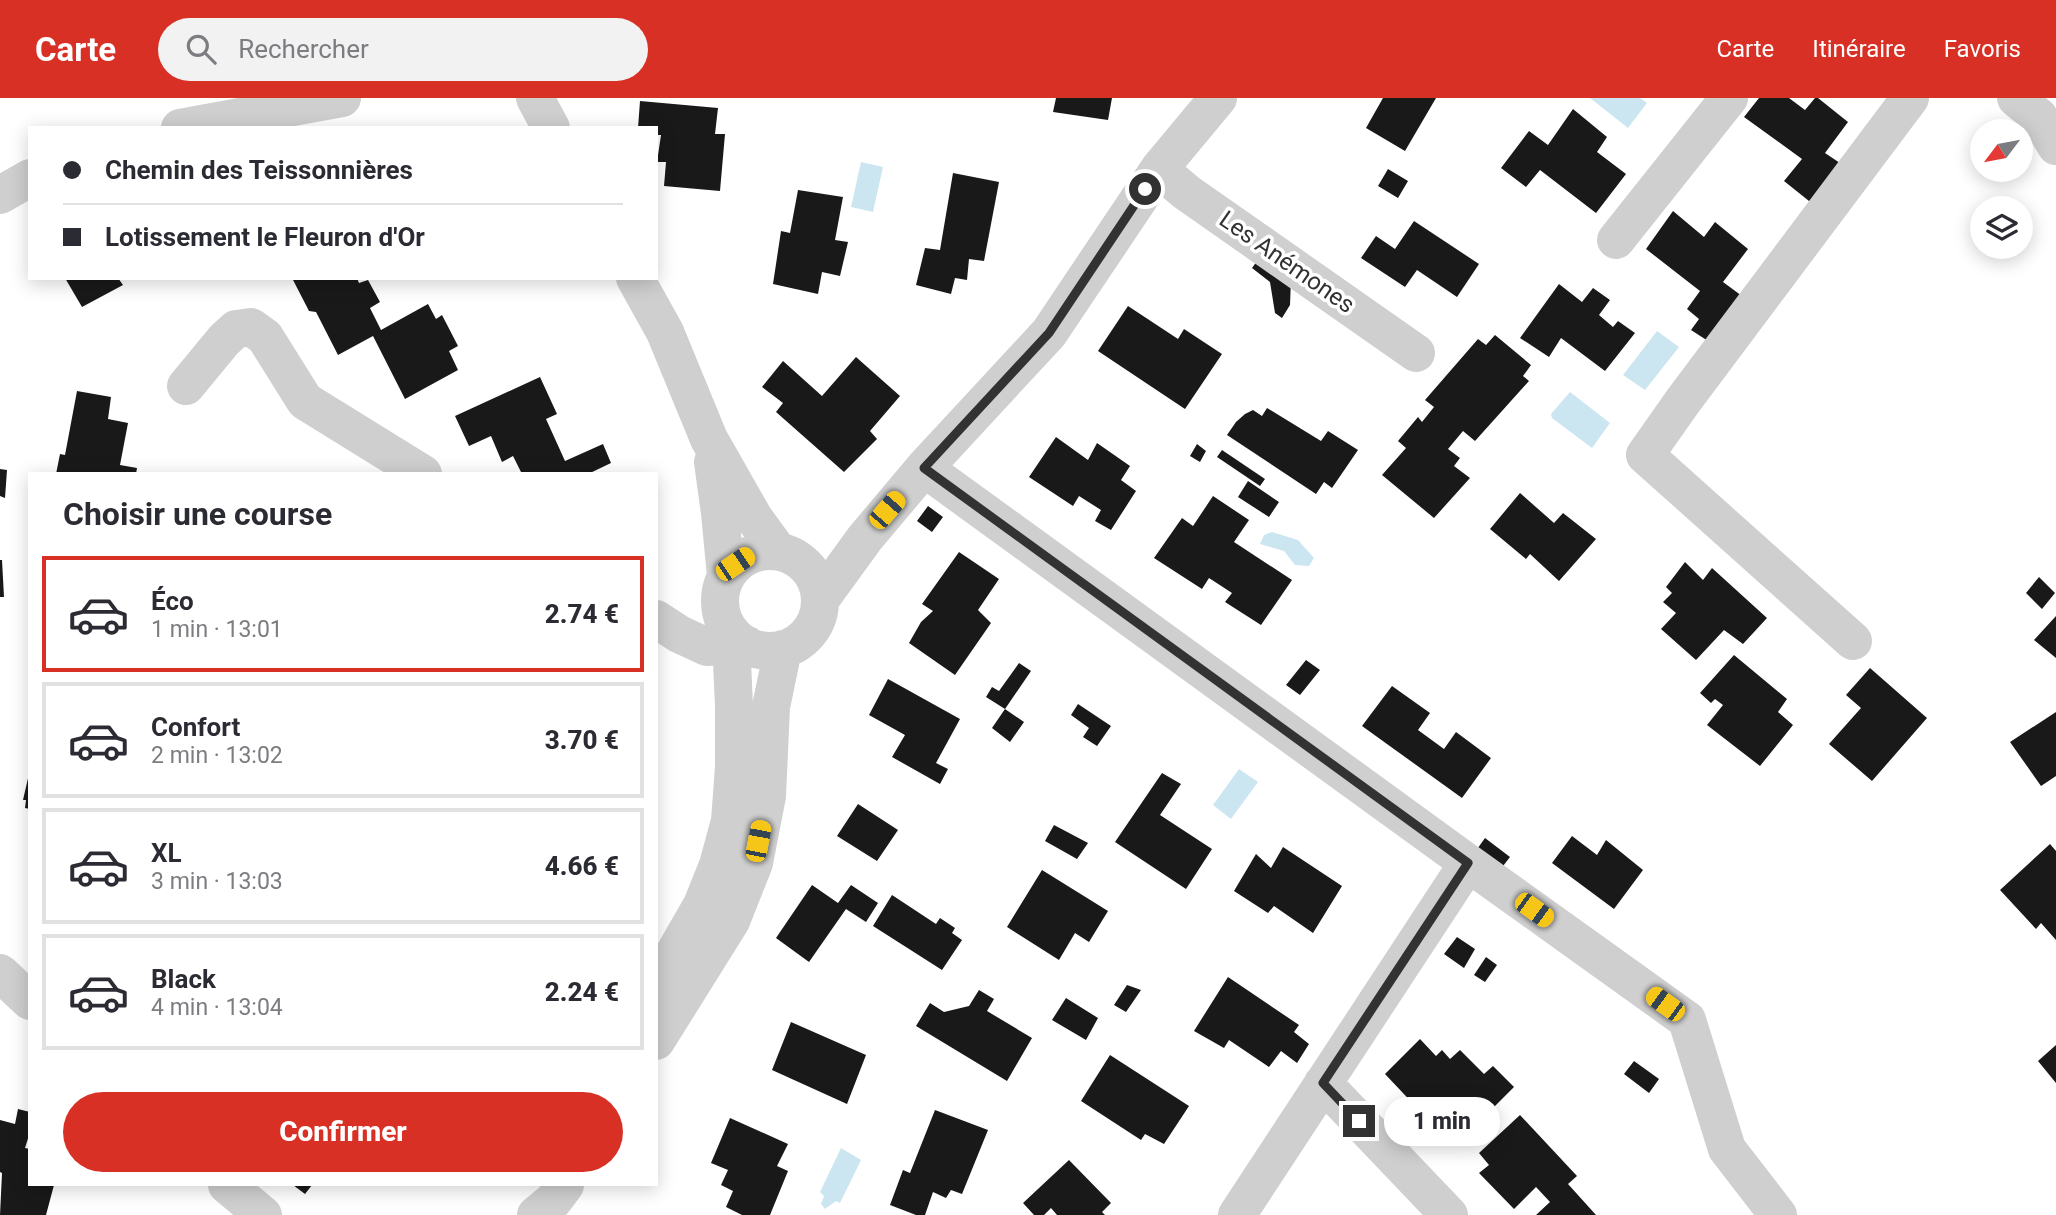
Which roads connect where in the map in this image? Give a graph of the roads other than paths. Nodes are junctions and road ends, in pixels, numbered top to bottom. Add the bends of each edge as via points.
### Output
1 (342, 98) edge
2 (535, 98) edge
3 (1218, 98) edge
4 (1729, 98) edge
5 (1910, 98) edge
6 (191, 126) edge
7 (550, 126) edge
8 (1159, 169) junction
9 (28, 179) edge
10 (0, 195) edge
11 (1616, 240) dead end
12 (636, 280) edge
13 (1416, 354) dead end
14 (186, 386) dead end
15 (709, 439) junction
16 (924, 468) junction
17 (420, 472) edge
18 (801, 572) junction
19 (726, 576) junction
20 (658, 620) edge
21 (745, 640) junction
22 (1853, 641) dead end
23 (1468, 863) junction
24 (0, 973) edge
25 (658, 982) edge
26 (28, 999) edge
27 (658, 1038) edge
28 (1323, 1083) junction
29 (229, 1186) edge
30 (529, 1186) edge
31 (564, 1186) edge
32 (262, 1215) edge
33 (515, 1215) edge
34 (536, 1215) edge
35 (1237, 1215) edge
36 (1448, 1215) edge
37 (1778, 1215) edge

1 - 6 street
2 - 7 street
3 - 8 street
4 - 11 street
5 - 22 street via 1645,455
8 - 13 street, Les Anémones
8 - 16 street via 1049,333
9 - 10 street
12 - 15 street via 665,332
14 - 17 street via 236,329 251,327 265,337 305,401
15 - 18 street via 760,527
15 - 19 street
16 - 18 street via 865,538
16 - 23 street
18 - 19 street via 762,551 735,564
18 - 21 street via 817,616 810,631 798,643
19 - 21 street via 719,605
20 - 21 street via 708,647
21 - 25 street via 732,662 730,821 702,905
21 - 27 street via 771,708 767,796 754,863 731,921
23 - 28 street
23 - 37 street via 1688,1020 1727,1149
24 - 26 street
28 - 35 street
28 - 36 street
29 - 32 street
30 - 33 street
31 - 34 street

